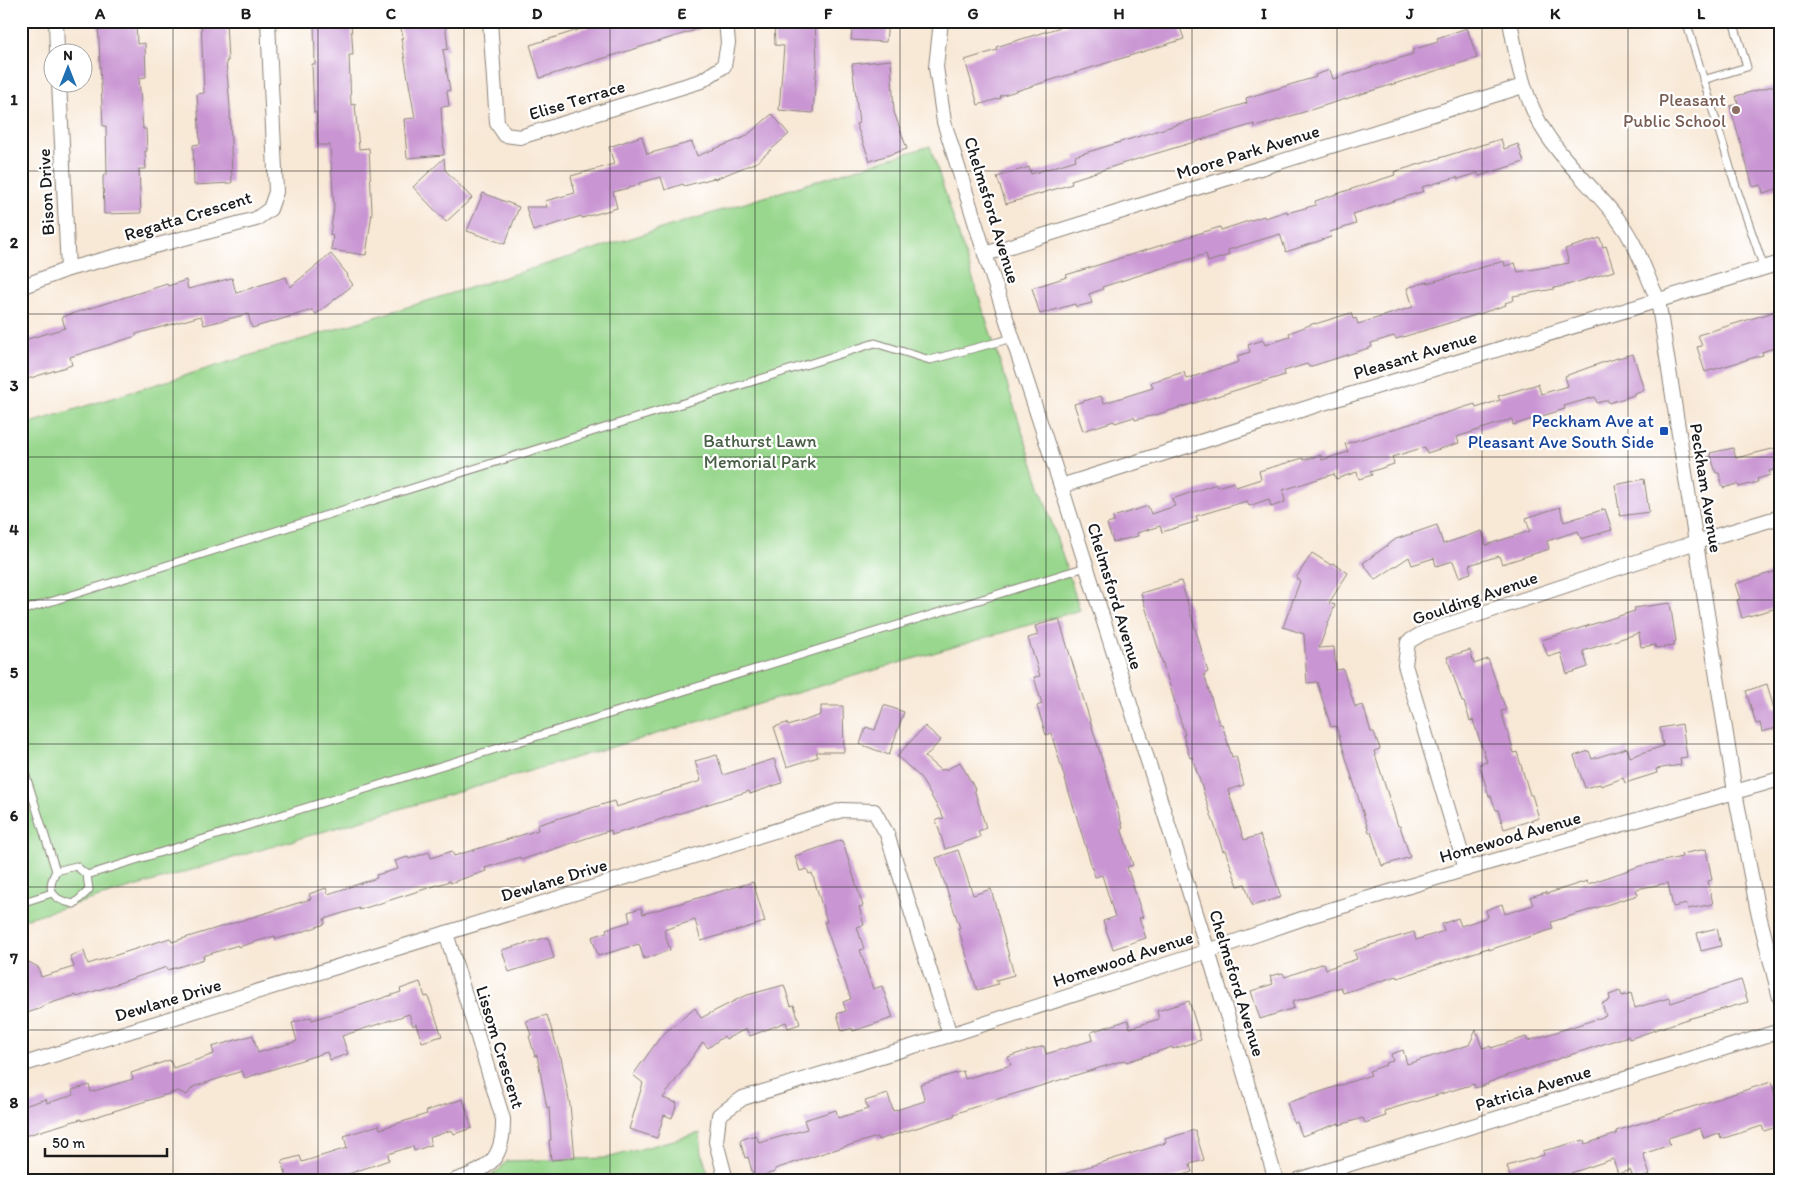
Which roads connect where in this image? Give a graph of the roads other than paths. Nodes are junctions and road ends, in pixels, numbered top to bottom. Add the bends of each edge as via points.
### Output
1 (56, 21) edge
2 (268, 21) edge
3 (490, 21) edge
4 (726, 21) edge
5 (941, 21) edge
6 (1510, 21) edge
7 (1686, 21) edge
8 (1733, 21) edge
9 (57, 42) edge
10 (1703, 80) junction
11 (1523, 86) junction
12 (59, 92) edge
13 (985, 254) junction
14 (1780, 263) edge
15 (1764, 268) junction
16 (68, 269) junction
17 (21, 287) edge
18 (1658, 300) junction
19 (1013, 338) junction
20 (1061, 486) junction
21 (1780, 517) edge
22 (1696, 542) junction
23 (1086, 567) junction
24 (21, 612) edge
25 (21, 760) edge
26 (1780, 779) edge
27 (1735, 792) junction
28 (1466, 869) junction
29 (56, 871) junction
30 (87, 875) junction
31 (52, 893) junction
32 (21, 903) edge
33 (446, 933) junction
34 (1208, 951) junction
35 (1780, 998) edge
36 (1780, 1031) edge
37 (950, 1035) junction
38 (21, 1065) edge
39 (456, 1180) edge
40 (726, 1180) edge
41 (1276, 1180) edge
42 (1298, 1180) edge

1 - 9 street
2 - 16 street, Regatta Crescent via 276,192 270,209 256,219
3 - 4 street, Elise Terrace via 497,123 505,135 520,137 701,81 724,66 728,43
5 - 13 street, Chelmsford Avenue via 936,67 944,122
6 - 11 street, Peckham Avenue
7 - 10 lane
8 - 10 lane via 1746,66
10 - 15 lane
11 - 13 street, Moore Park Avenue
11 - 18 street, Peckham Avenue via 1538,121 1553,143 1627,232
12 - 16 street, Bison Drive
13 - 19 street, Chelmsford Avenue
14 - 15 street, Pleasant Avenue
15 - 18 street, Pleasant Avenue
16 - 17 street, Regatta Crescent
18 - 20 street, Pleasant Avenue
18 - 22 street, Peckham Avenue
19 - 20 street, Chelmsford Avenue
19 - 24 lane via 930,360 875,343
20 - 23 street, Chelmsford Avenue
21 - 22 street, Goulding Avenue
22 - 27 street, Peckham Avenue
22 - 28 street, Goulding Avenue via 1423,634 1408,642 1405,665
23 - 30 lane
23 - 34 street, Chelmsford Avenue
25 - 29 lane
26 - 27 street, Homewood Avenue
27 - 28 street, Homewood Avenue
27 - 35 street, Peckham Avenue via 1756,906
28 - 34 street, Homewood Avenue
29 - 30 lane via 76,866
29 - 31 lane via 51,880
30 - 31 lane via 89,890 74,904 60,901
31 - 32 lane
33 - 37 street, Dewlane Drive via 842,810 874,811 887,834
33 - 38 street, Dewlane Drive
33 - 39 street, Lissom Crescent via 503,1119 503,1140 494,1159 484,1168
34 - 37 street, Homewood Avenue
34 - 41 street, Chelmsford Avenue
36 - 42 street, Patricia Avenue
37 - 40 street, Homewood Avenue via 743,1098 719,1114 716,1142

